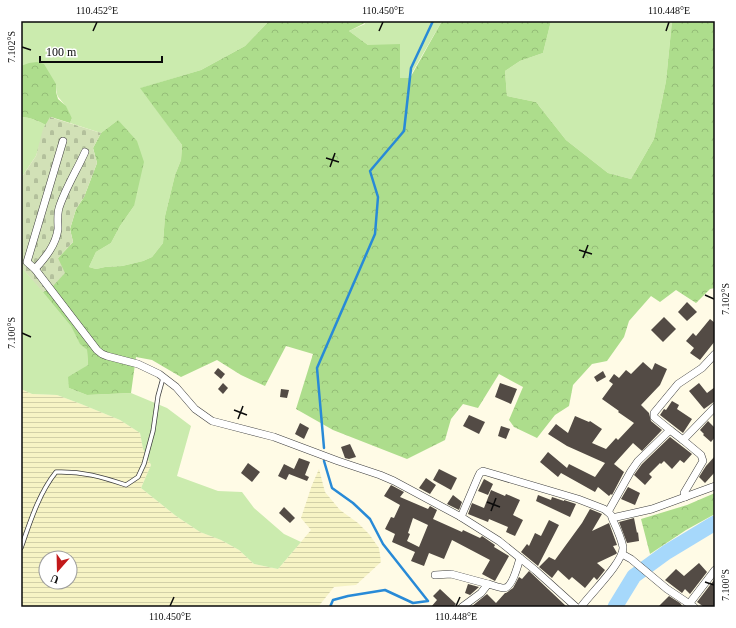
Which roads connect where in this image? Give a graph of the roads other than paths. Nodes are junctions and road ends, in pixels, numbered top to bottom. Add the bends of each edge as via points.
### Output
1 (63, 141) dead end
2 (85, 152) dead end
3 (35, 269) junction
4 (715, 354) edge
5 (163, 378) junction
6 (715, 407) edge
7 (670, 430) junction
8 (684, 440) junction
9 (715, 486) edge
10 (685, 497) junction
11 (610, 515) junction
12 (461, 517) junction
13 (21, 548) edge
14 (622, 554) junction
15 (520, 558) junction
16 (715, 570) edge
17 (435, 575) dead end
18 (488, 584) junction
19 (692, 606) edge
20 (462, 607) edge
21 (576, 607) edge
22 (581, 607) edge

1 - 3 street via 27,262
2 - 3 street via 59,208 58,230 51,249
3 - 5 street via 97,350 107,356 138,364
4 - 7 street via 702,368 678,384 654,415
5 - 12 street via 176,387 195,409 212,421 274,437 380,474
5 - 13 lane via 153,431 138,477 126,485 73,471 56,472 48,481
6 - 8 street
7 - 8 street
7 - 11 street via 638,461
8 - 10 street via 701,455 702,460 684,492
9 - 10 street
10 - 11 street via 652,508
11 - 12 street via 565,495 483,471 478,476
11 - 14 street via 622,543
12 - 15 street
14 - 19 street via 631,558 667,589
14 - 22 street
15 - 18 street via 512,582 508,586 505,588
15 - 21 street
16 - 19 street
17 - 18 street via 451,574
18 - 20 street via 480,594

